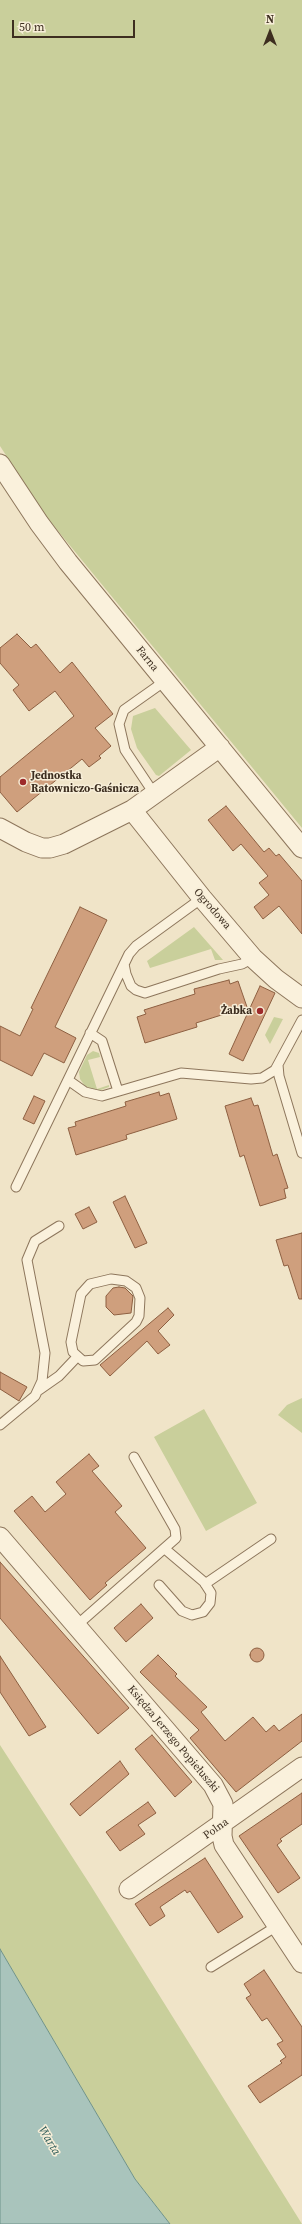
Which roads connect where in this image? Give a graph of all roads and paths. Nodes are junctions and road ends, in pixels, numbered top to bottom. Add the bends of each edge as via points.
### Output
1 (0, 464) edge
2 (165, 680) junction
3 (220, 747) junction
4 (155, 795) junction
5 (132, 810) junction
6 (0, 828) edge
7 (302, 848) edge
8 (202, 898) junction
9 (253, 958) junction
10 (124, 964) junction
11 (302, 998) edge
12 (302, 1020) edge
13 (90, 1033) junction
14 (278, 1065) junction
15 (68, 1080) junction
16 (118, 1091) junction
17 (302, 1153) edge
18 (16, 1187) dead end
19 (59, 1226) dead end
20 (77, 1357) junction
21 (39, 1390) junction
22 (0, 1426) edge
23 (134, 1458) dead end
24 (0, 1537) edge
25 (271, 1539) dead end
26 (165, 1549) junction
27 (205, 1584) junction
28 (159, 1585) dead end
29 (76, 1626) junction
30 (302, 1767) edge
31 (223, 1824) junction
32 (129, 1889) dead end
33 (277, 1926) junction
34 (302, 1963) edge
35 (211, 1968) dead end

1 - 2 street, Farna via 58,550
2 - 3 street, Farna
2 - 4 lane via 124,710 119,724 125,750
3 - 4 street
3 - 7 street, Farna
4 - 5 street
5 - 6 street via 64,844 50,848 26,842
5 - 8 street, Ogrodowa
8 - 9 street, Ogrodowa
8 - 10 lane via 136,946
9 - 10 lane via 242,964 145,993 131,986
9 - 11 street, Ogrodowa via 276,980
10 - 13 lane
12 - 14 lane
13 - 15 lane
13 - 16 lane via 102,1040
14 - 16 lane via 272,1073 257,1079 181,1073
14 - 17 lane
15 - 16 lane via 91,1094 102,1096
15 - 18 lane
19 - 21 lane via 35,1241 27,1260 44,1353 44,1374
20 - 20 lane via 86,1362 95,1360 136,1322 140,1311 140,1298 132,1284 122,1280 105,1279 95,1281 86,1287 81,1294 71,1342
20 - 21 lane
21 - 22 lane
23 - 26 lane via 176,1531 176,1538
24 - 29 street, Księdza Jerzego Popiełuszki
25 - 27 lane
26 - 27 lane
26 - 29 lane
27 - 28 lane via 211,1593 210,1603 202,1612 192,1615 182,1610
29 - 31 street, Księdza Jerzego Popiełuszki via 213,1785 223,1804
30 - 31 street, Polna
31 - 32 street, Polna
31 - 33 street, Księdza Jerzego Popiełuszki via 224,1845
33 - 34 street, Księdza Jerzego Popiełuszki
33 - 35 lane

